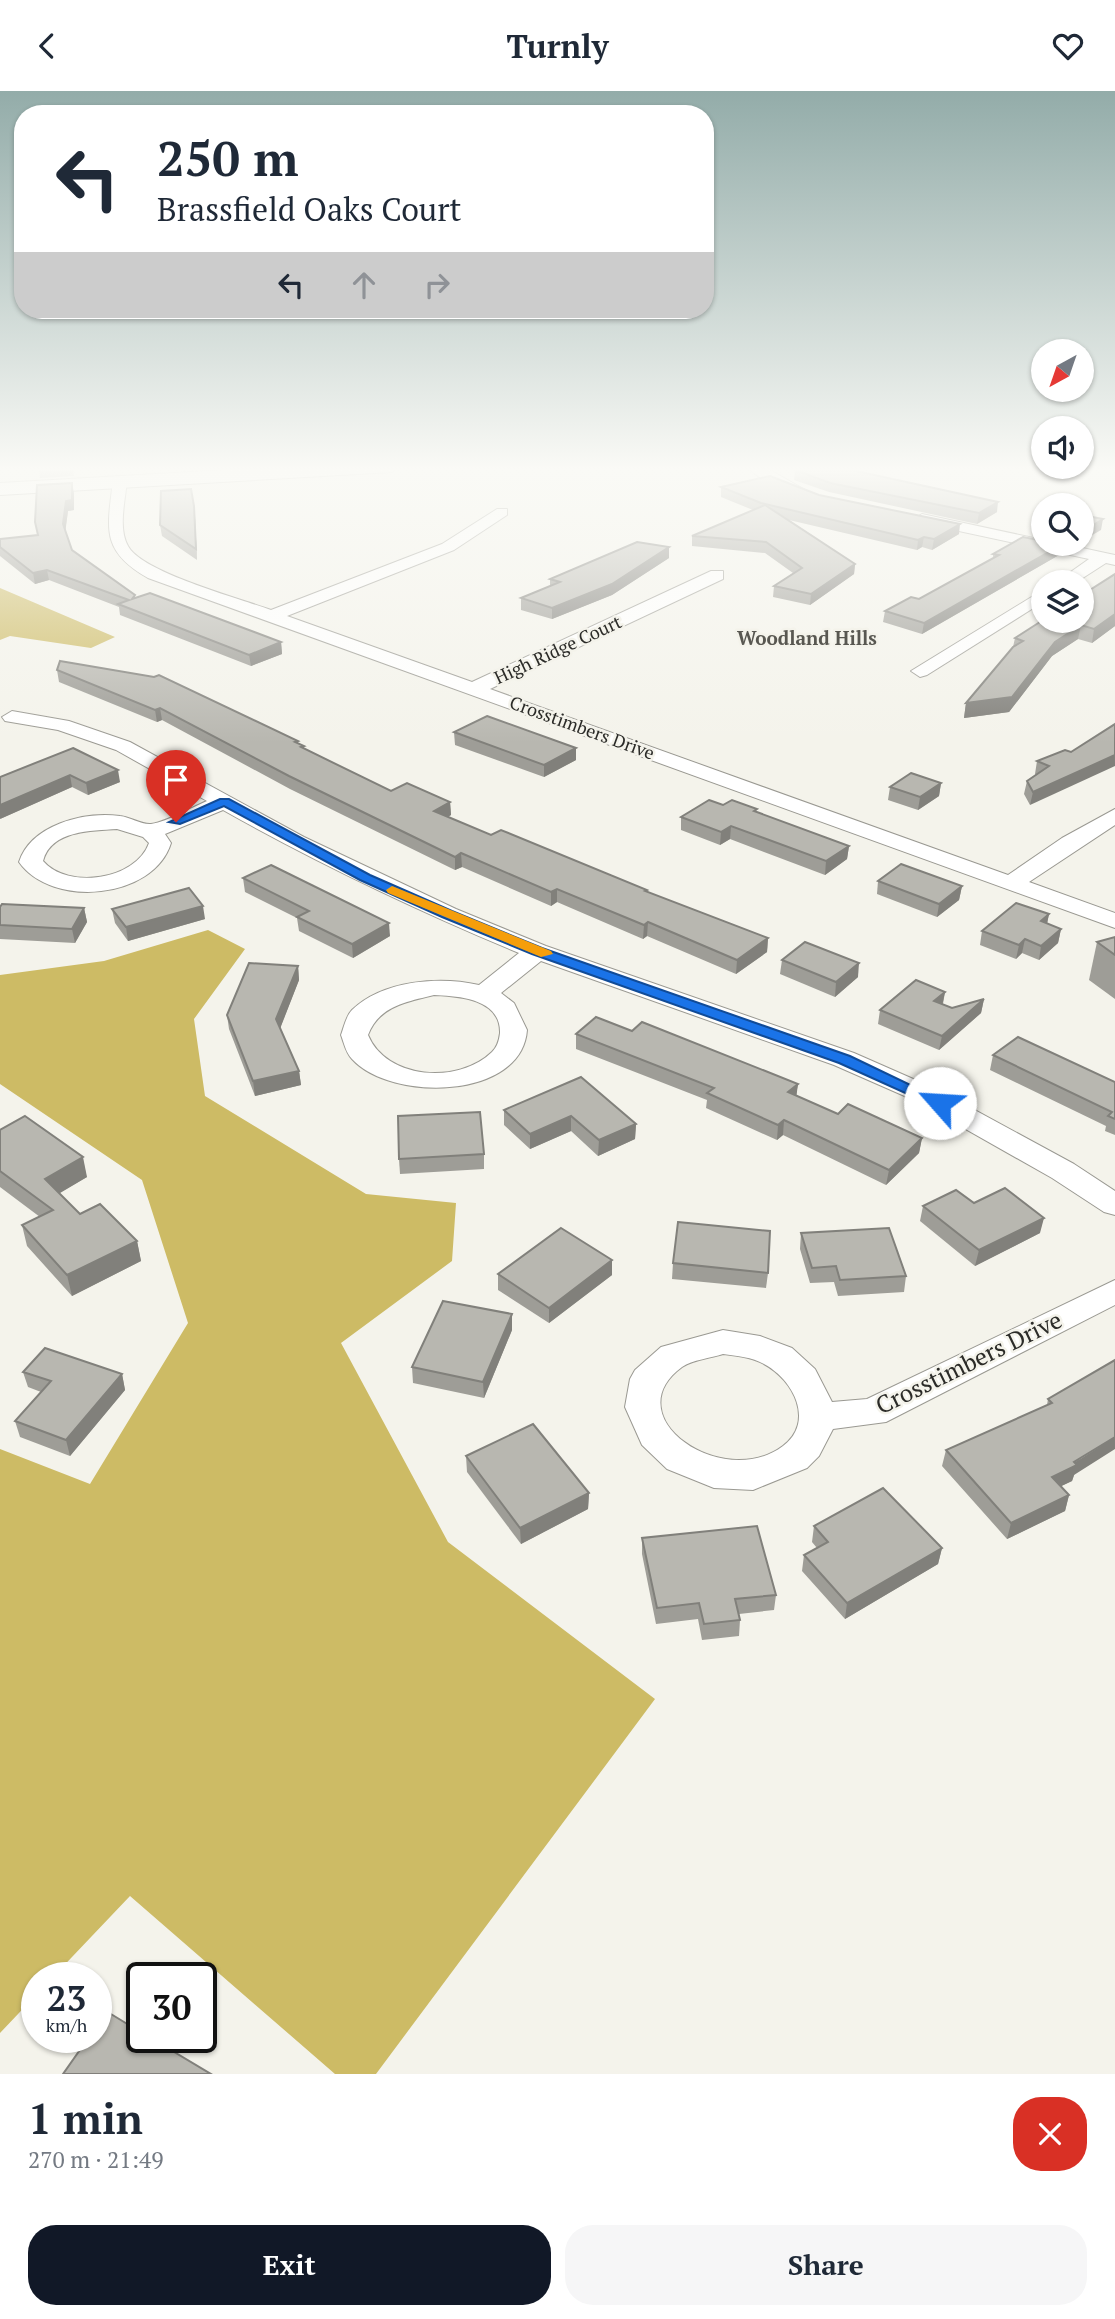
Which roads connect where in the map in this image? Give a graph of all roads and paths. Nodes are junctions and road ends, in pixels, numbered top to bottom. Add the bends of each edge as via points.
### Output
1 (127, 559) edge
2 (418, 559) edge
3 (1109, 559) edge
4 (1088, 570) edge
5 (717, 575) dead end
6 (1031, 602) edge
7 (272, 616) junction
8 (920, 671) dead end
9 (474, 689) junction
10 (4, 715) edge
11 (225, 801) junction
12 (1115, 816) edge
13 (151, 832) junction
14 (1013, 883) junction
15 (1115, 921) edge
16 (537, 951) junction
17 (483, 995) junction
18 (1115, 1205) edge
19 (1115, 1291) edge
20 (818, 1417) junction

1 - 7 street, Crosstimbers Drive via 154,574
2 - 7 street
3 - 4 street
5 - 9 street, High Ridge Court
6 - 8 street
7 - 9 street, Crosstimbers Drive
9 - 14 street, Crosstimbers Drive
10 - 11 street via 99,736
11 - 13 street
11 - 16 street via 365,878
12 - 14 street
13 - 13 street via 118,822 76,826 41,841 31,862 40,875 61,882 117,880 157,857 160,843
14 - 15 street, Crosstimbers Drive
16 - 17 street
16 - 18 street via 836,1056 926,1095
17 - 17 street via 434,987 397,994 367,1010 356,1024 353,1040 360,1055 375,1068 398,1077 433,1080 469,1075 490,1067 514,1042 516,1028 511,1015
19 - 20 street, Crosstimbers Drive via 873,1412
20 - 20 street via 814,1394 801,1373 752,1346 723,1342 682,1350 652,1371 643,1391 642,1412 650,1432 666,1451 690,1466 718,1474 747,1475 774,1469 796,1457 812,1439

